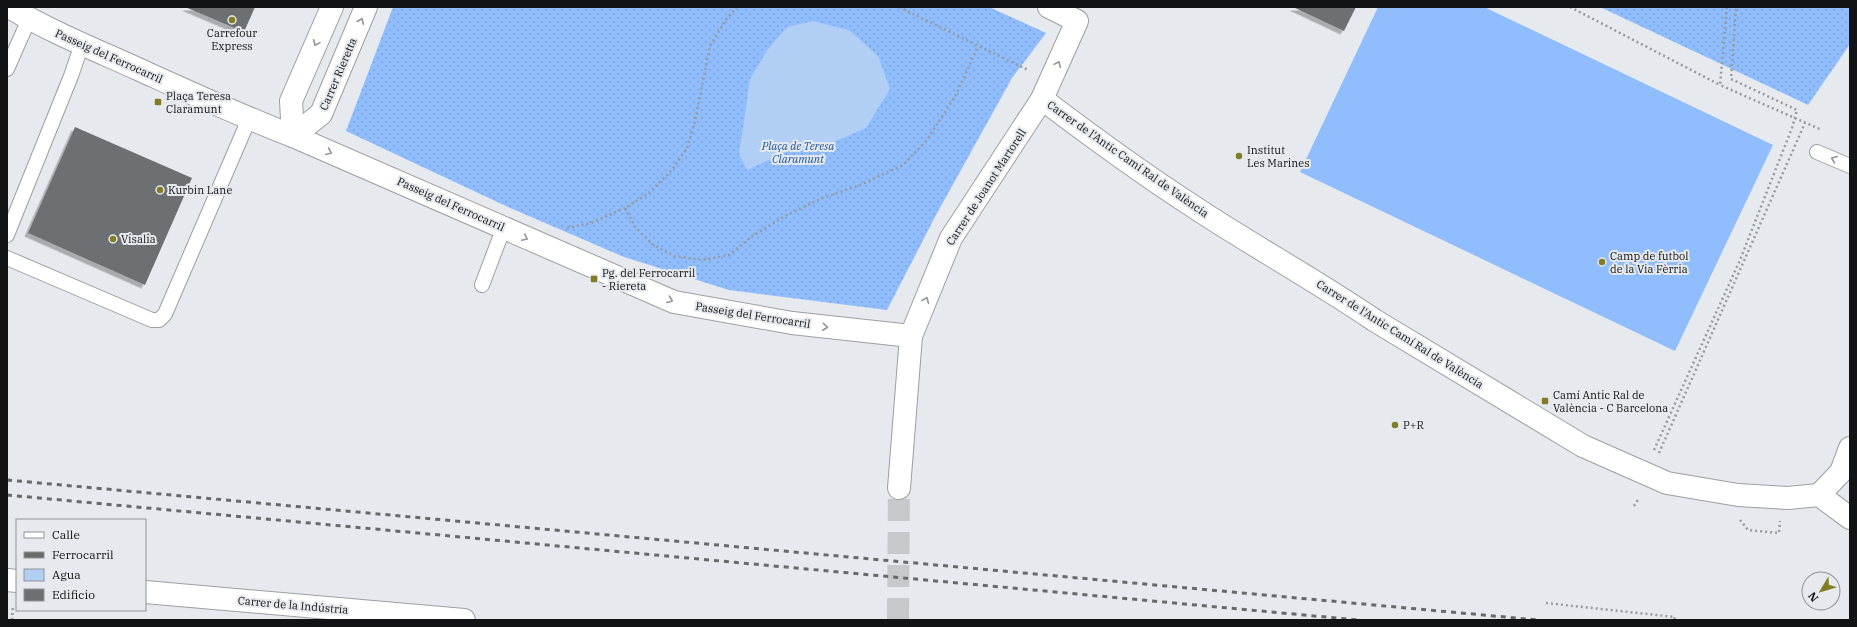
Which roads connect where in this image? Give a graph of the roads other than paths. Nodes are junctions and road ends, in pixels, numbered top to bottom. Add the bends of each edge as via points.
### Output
1 (9, 7) edge
2 (332, 7) edge
3 (366, 7) edge
4 (1049, 7) edge
5 (29, 19) junction
6 (82, 44) junction
7 (7, 69) edge
8 (1046, 90) junction
9 (249, 119) junction
10 (293, 136) junction
11 (1817, 152) dead end
12 (1850, 166) edge
13 (504, 227) junction
14 (7, 235) edge
15 (7, 258) edge
16 (482, 285) dead end
17 (911, 336) junction
18 (1850, 448) edge
19 (899, 488) tunnel mouth
20 (1819, 495) junction
21 (1850, 518) edge
22 (146, 592) edge
23 (438, 619) edge
24 (464, 620) edge

1 - 5 street, Passeig del Ferrocarril
2 -> 10 street via 291,101
10 -> 3 street, Carrer Rieretta via 321,114
8 -> 4 street, Carrer de Joanot Martorell via 1077,21
5 - 6 street, Passeig del Ferrocarril
5 - 7 lane
6 - 9 street, Passeig del Ferrocarril
6 - 14 lane via 72,76
17 -> 8 street, Carrer de Joanot Martorell via 951,238
8 - 20 street, Carrer de l'Antic Camí Ral de València via 1075,125 1191,205 1374,320 1583,446 1650,466 1666,483 1738,495 1788,498
9 - 10 street, Passeig del Ferrocarril
9 - 15 lane via 165,314 159,320 152,320
10 -> 13 street, Passeig del Ferrocarril
12 -> 11 lane
13 - 16 lane
13 -> 17 street, Passeig del Ferrocarril via 674,302 792,323
17 - 19 street, Carrer de Joanot Martorell
18 - 20 street via 1841,472
20 - 21 street
22 - 23 street, Carrer de la Indústria
23 - 24 street, Carrer de la Indústria

